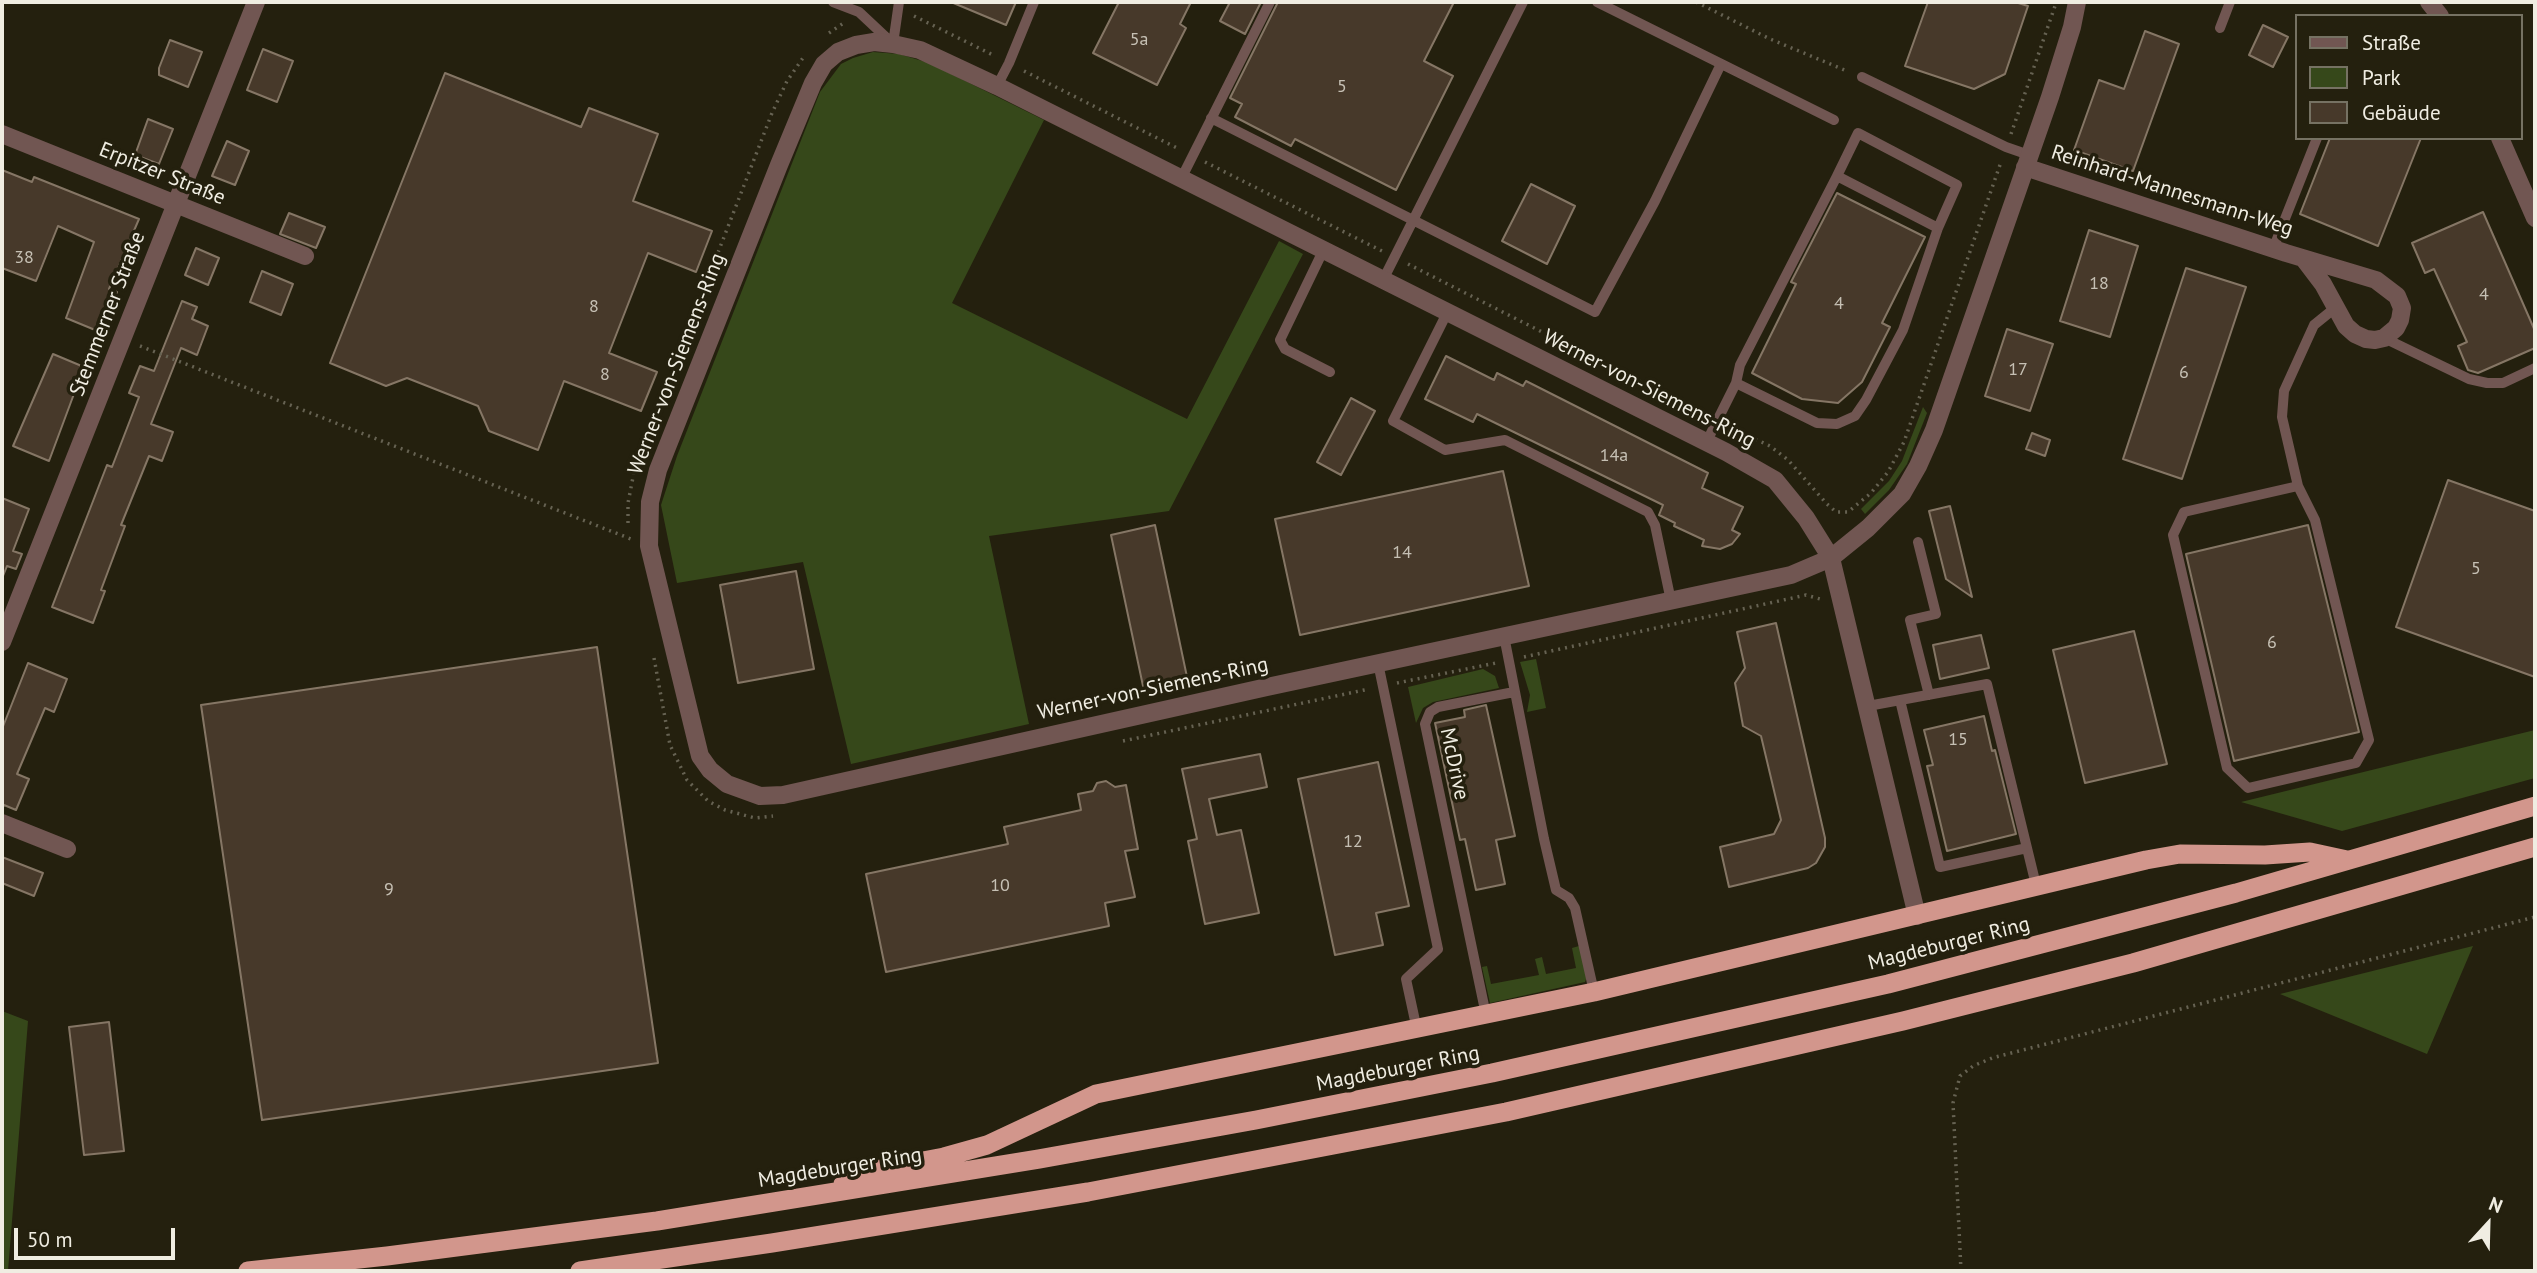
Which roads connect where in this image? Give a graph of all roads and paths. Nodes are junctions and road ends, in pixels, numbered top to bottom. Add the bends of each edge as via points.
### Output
1 (256, 2) edge
2 (833, 2) edge
3 (1034, 2) edge
4 (1270, 2) edge
5 (1523, 2) edge
6 (1597, 2) edge
7 (1696, 2) edge
8 (2056, 2) edge
9 (2077, 2) edge
10 (2230, 2) edge
11 (897, 5) edge
12 (859, 12) junction
13 (2220, 28) dead end
14 (819, 39) dead end
15 (893, 44) junction
16 (811, 48) dead end
17 (1009, 63) junction
18 (1721, 64) junction
19 (1863, 77) joint
20 (997, 86) junction
21 (1212, 118) junction
22 (1834, 120) dead end
23 (2, 134) edge
24 (2317, 140) edge
25 (2501, 140) edge
26 (2007, 147) junction
27 (1192, 156) junction
28 (2027, 161) junction
29 (1837, 176) junction
30 (1181, 179) junction
31 (175, 204) junction
32 (2535, 218) edge
33 (1413, 220) junction
34 (1938, 228) junction
35 (2273, 249) junction
36 (1323, 251) junction
37 (305, 256) dead end
38 (1394, 257) junction
39 (2304, 259) junction
40 (1383, 281) junction
41 (2336, 308) junction
42 (1447, 313) junction
43 (2384, 338) junction
44 (122, 339) junction
45 (2535, 368) edge
46 (1330, 372) dead end
47 (1736, 383) junction
48 (1717, 421) junction
49 (1706, 443) junction
50 (2298, 486) junction
51 (628, 538) junction
52 (1918, 542) dead end
53 (649, 546) junction
54 (631, 549) dead end
55 (1831, 558) junction
56 (1671, 600) junction
57 (1842, 600) junction
58 (1504, 636) junction
59 (2, 642) edge
60 (653, 651) dead end
61 (1509, 661) junction
62 (1378, 663) junction
63 (1382, 686) junction
64 (1514, 692) junction
65 (1929, 695) junction
66 (1900, 700) junction
67 (1868, 706) junction
68 (1114, 743) dead end
69 (2535, 806) edge
70 (785, 814) dead end
71 (2, 822) edge
72 (2535, 847) edge
73 (2027, 848) junction
74 (67, 849) dead end
75 (2351, 860) junction
76 (2036, 885) junction
77 (1917, 916) junction
78 (2535, 917) edge
79 (1594, 992) junction
80 (1486, 1015) junction
81 (1417, 1030) junction
82 (823, 1194) junction
83 (248, 1271) edge
84 (580, 1271) edge
85 (1961, 1271) edge

1 - 31 street, Stemmerner Straße
2 - 12 lane
3 - 17 lane
4 - 21 lane
5 - 33 lane
6 - 18 lane
7 - 19 path
8 - 26 path
9 - 28 street, Werner-von-Siemens-Ring
10 - 13 lane
11 - 15 lane
11 - 17 path
12 - 14 path
12 - 15 lane
15 - 20 street, Werner-von-Siemens-Ring via 945,60
15 - 53 street, Werner-von-Siemens-Ring via 874,42 838,52 813,83 658,470 650,502
16 - 51 path via 787,80 772,113 635,467
17 - 20 lane
17 - 27 path
18 - 22 lane
18 - 33 lane via 1595,312
19 - 26 lane
20 - 30 street, Werner-von-Siemens-Ring
21 - 27 lane
21 - 33 lane
23 - 31 street, Erpitzer Straße
24 - 35 lane
25 - 32 street
26 - 28 lane
26 - 48 path via 1904,442 1871,493 1848,512 1836,512 1776,451
27 - 30 lane
27 - 38 path
28 - 35 street, Reinhard-Mannesmann-Weg
28 - 55 street, Werner-von-Siemens-Ring via 1918,467 1889,508
29 - 34 lane
29 - 34 lane via 1858,133 1957,185
29 - 47 lane via 1740,365
30 - 36 street, Werner-von-Siemens-Ring
31 - 37 street, Erpitzer Straße
31 - 44 street, Stemmerner Straße
33 - 38 lane
34 - 47 lane via 1903,330 1855,416 1837,424 1817,423
35 - 39 street, Reinhard-Mannesmann-Weg
36 - 40 street, Werner-von-Siemens-Ring
36 - 46 lane via 1280,340 1285,349
38 - 40 lane
38 - 48 path
39 - 41 street, Reinhard-Mannesmann-Weg
39 - 43 street, Reinhard-Mannesmann-Weg via 2376,280 2397,296 2400,320
40 - 42 street, Werner-von-Siemens-Ring
41 - 43 street, Reinhard-Mannesmann-Weg via 2355,334
41 - 50 lane via 2314,325 2284,391 2282,417
42 - 49 street, Werner-von-Siemens-Ring
42 - 56 lane via 1394,421 1445,450 1505,440 1648,512
43 - 45 lane via 2469,379 2487,383 2503,383
44 - 51 path
44 - 59 street, Stemmerner Straße
47 - 48 lane
48 - 49 lane
49 - 55 street, Werner-von-Siemens-Ring via 1775,480
50 - 50 lane via 2315,520 2369,740 2356,763 2248,788 2227,768 2173,535 2184,512
51 - 53 path
51 - 54 path
52 - 65 lane via 1936,614 1910,620
53 - 62 street, Werner-von-Siemens-Ring via 701,758 727,784 760,796 783,795
55 - 56 street, Werner-von-Siemens-Ring via 1791,575
55 - 57 street, Werner-von-Siemens-Ring
56 - 58 street, Werner-von-Siemens-Ring
57 - 61 path via 1827,603 1805,594
57 - 67 street, Werner-von-Siemens-Ring
58 - 61 lane
58 - 62 street, Werner-von-Siemens-Ring
60 - 70 path via 670,745 687,780 708,801 731,813 755,818
61 - 63 path
61 - 64 lane
62 - 63 lane
63 - 68 path
63 - 81 lane via 1438,949 1406,979
64 - 79 lane via 1556,890 1575,908
64 - 80 lane, McDrive via 1441,706 1430,712 1425,722
65 - 66 lane
65 - 73 lane via 1987,684
66 - 67 lane
66 - 73 lane via 1940,867
67 - 77 street, Werner-von-Siemens-Ring
69 - 75 highway, Magdeburger Ring
71 - 74 street
72 - 84 highway via 2133,963 1506,1112 1088,1192
73 - 76 lane
75 - 76 highway via 2310,852 2180,854
75 - 82 highway, Magdeburger Ring via 1888,984 1493,1073 1256,1120
76 - 77 highway
77 - 79 highway
78 - 85 path via 1973,1066 1960,1076 1953,1103
79 - 80 highway
80 - 81 highway
81 - 82 highway via 1096,1094 987,1145 875,1170
82 - 83 highway, Magdeburger Ring via 657,1221

